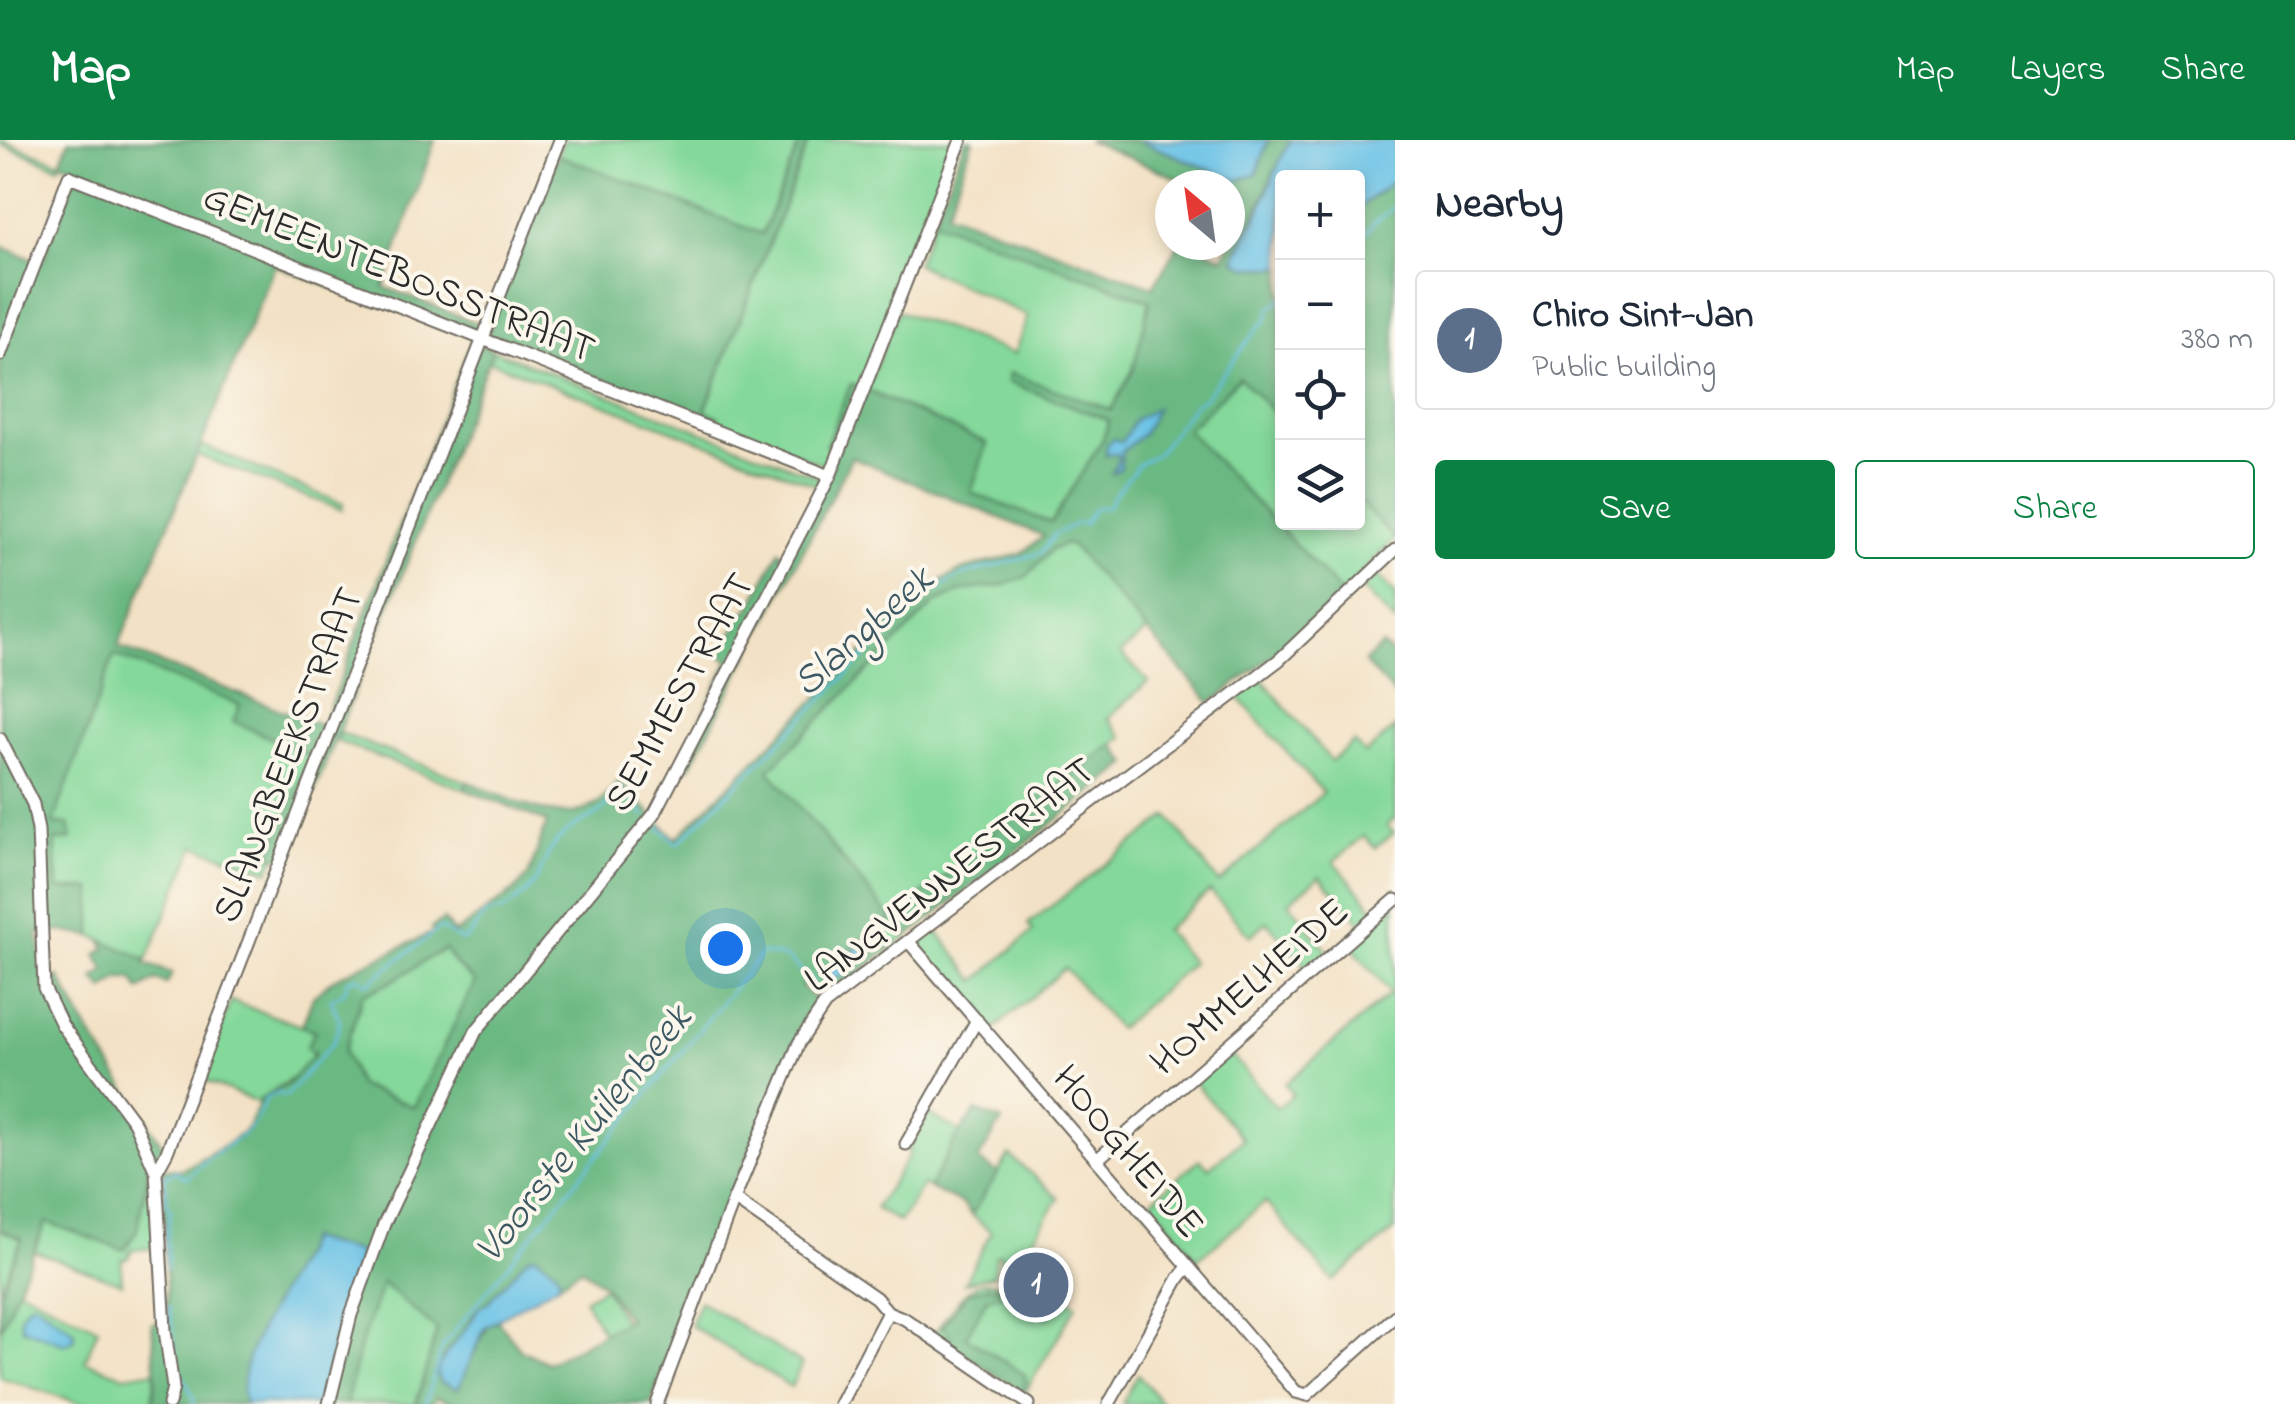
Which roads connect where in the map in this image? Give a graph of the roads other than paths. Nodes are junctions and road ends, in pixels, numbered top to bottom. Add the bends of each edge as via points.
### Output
1 (560, 140) edge
2 (962, 140) edge
3 (481, 339) junction
4 (0, 356) edge
5 (830, 476) junction
6 (1395, 550) edge
7 (0, 739) edge
8 (1395, 900) edge
9 (908, 941) junction
10 (977, 1020) junction
11 (906, 1144) dead end
12 (1098, 1158) junction
13 (156, 1172) junction
14 (734, 1200) junction
15 (1188, 1268) junction
16 (888, 1312) junction
17 (1395, 1316) edge
18 (1308, 1400) edge
19 (170, 1404) edge
20 (329, 1404) edge
21 (657, 1404) edge
22 (840, 1404) edge
23 (1029, 1404) edge
24 (1109, 1404) edge

1 - 3 street, SLANGBEEKSTRAAT
2 - 5 street, SEMMESTRAAT
3 - 4 street, GEMEENTEBOSSTRAAT via 69,176
3 - 5 street, GEMEENTEBOSSTRAAT
3 - 13 street, SLANGBEEKSTRAAT
5 - 20 street, SEMMESTRAAT via 655,813 476,1031 384,1224
6 - 9 street, LANGVENNESTRAAT via 1279,660
7 - 13 street via 33,804 38,830 44,988 62,1024 134,1122
8 - 12 street, HOMMELHEIDE
9 - 10 street, HOOGHEIDE
9 - 14 street, LANGVENNESTRAAT via 811,1022
10 - 11 street
10 - 12 street, HOOGHEIDE
12 - 15 street, HOOGHEIDE
13 - 19 street, SLANGBEEKSTRAAT
14 - 16 street
14 - 21 street, LANGVENNESTRAAT
15 - 18 street, HOOGHEIDE
15 - 24 street
16 - 22 street
16 - 23 street
17 - 18 street

